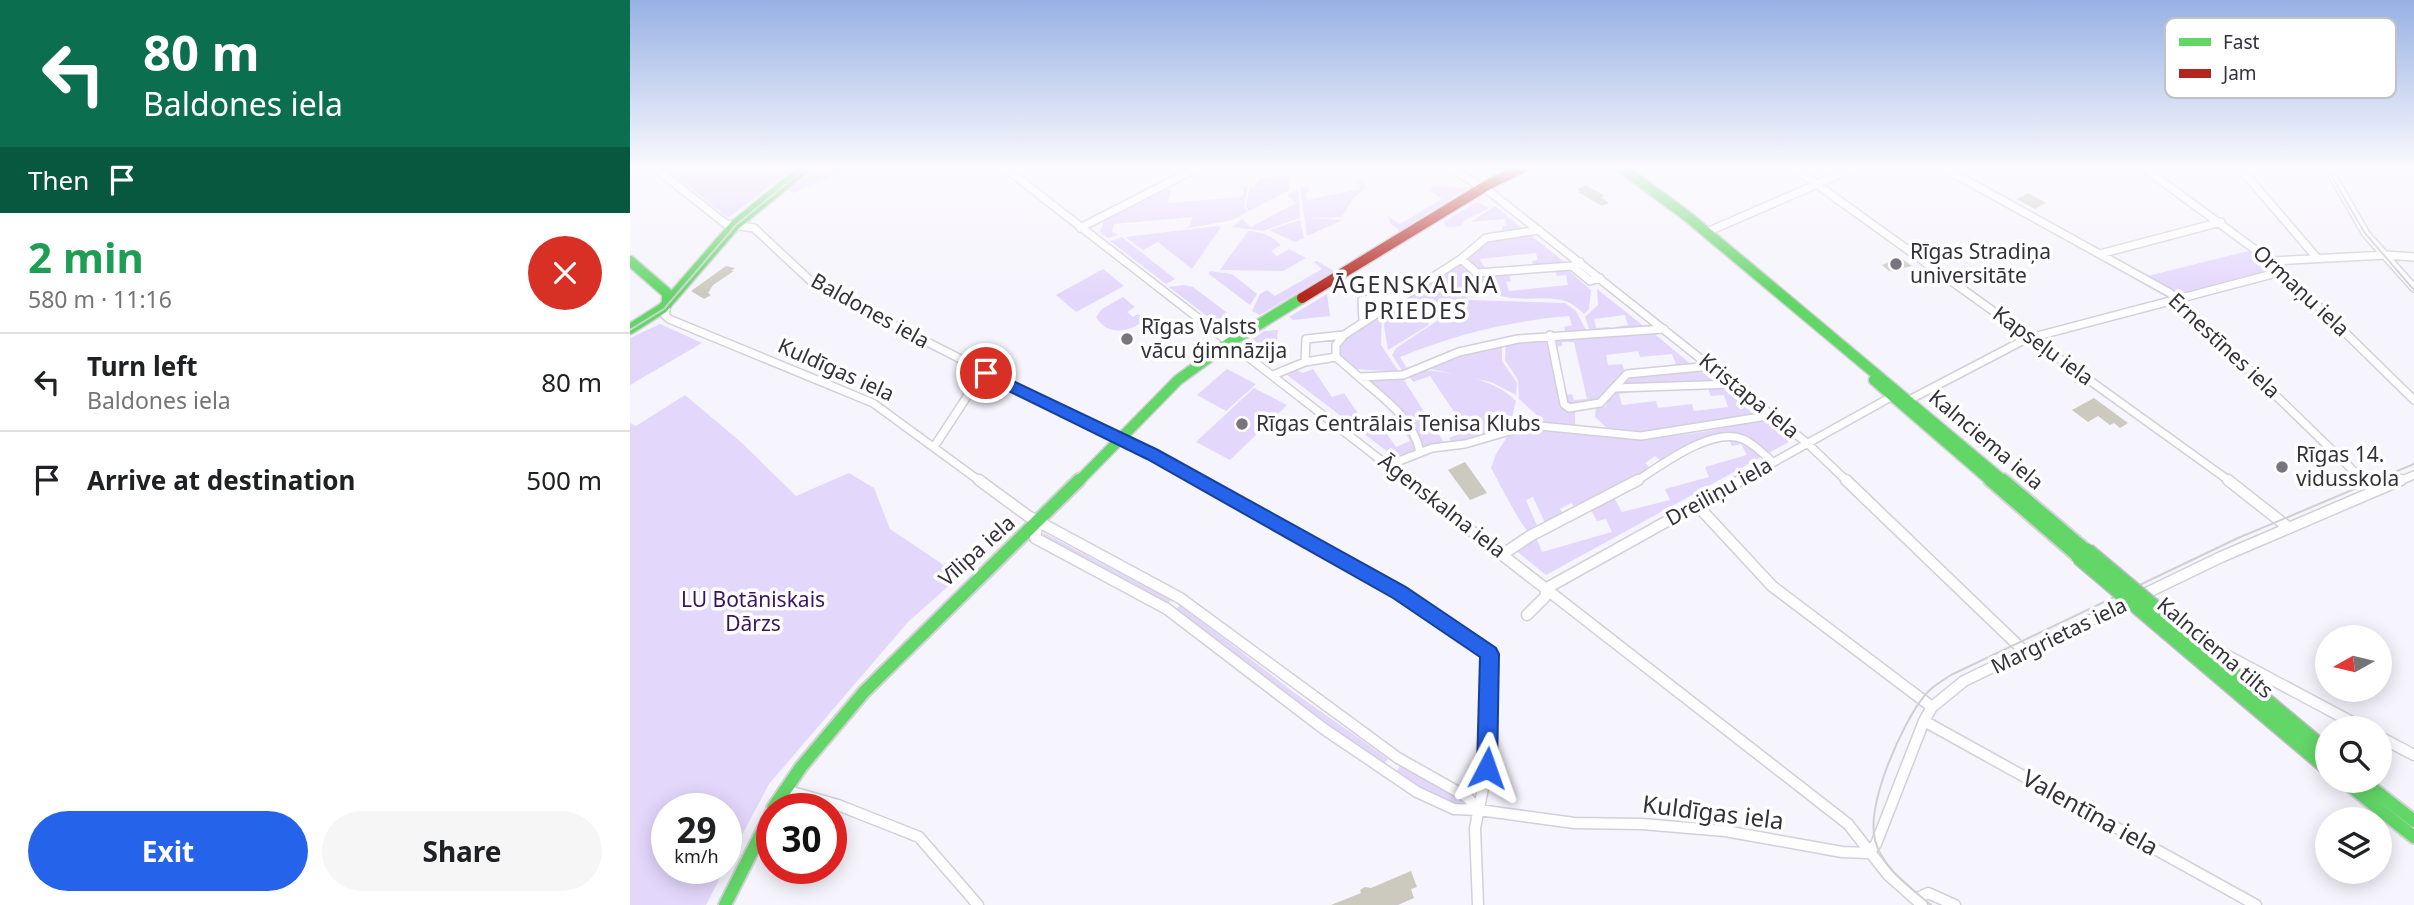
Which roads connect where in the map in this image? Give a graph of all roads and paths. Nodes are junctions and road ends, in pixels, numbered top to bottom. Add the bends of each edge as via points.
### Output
1 (708, 210) edge
2 (753, 210) edge
3 (1058, 210) edge
4 (1115, 210) edge
5 (1448, 210) edge
6 (1513, 210) edge
7 (1678, 210) edge
8 (1760, 210) edge
9 (1856, 210) edge
10 (2021, 210) edge
11 (2204, 210) edge
12 (2277, 210) edge
13 (2351, 210) edge
14 (2221, 222) junction
15 (735, 225) junction
16 (1080, 228) junction
17 (1539, 230) junction
18 (1707, 232) junction
19 (2100, 254) junction
20 (2385, 255) junction
21 (2414, 257) edge
22 (2318, 258) junction
23 (1461, 259) junction
24 (630, 261) edge
25 (2272, 261) junction
26 (1580, 262) junction
27 (1572, 267) junction
28 (2284, 271) junction
29 (1600, 278) junction
30 (2414, 288) edge
31 (1401, 297) junction
32 (2177, 299) junction
33 (667, 304) junction
34 (1363, 320) junction
35 (630, 329) edge
36 (1664, 329) junction
37 (1344, 335) junction
38 (1550, 335) junction
39 (2032, 338) junction
40 (1228, 344) junction
41 (1336, 357) junction
42 (1858, 361) junction
43 (1306, 362) junction
44 (1711, 366) junction
45 (983, 372) junction
46 (1273, 375) junction
47 (1359, 377) junction
48 (1733, 384) junction
49 (1616, 388) junction
50 (1891, 397) junction
51 (1909, 400) junction
52 (2414, 400) edge
53 (1773, 415) junction
54 (1119, 437) junction
55 (1807, 443) junction
56 (934, 447) junction
57 (1420, 452) junction
58 (1773, 462) junction
59 (1389, 465) junction
60 (2414, 475) edge
61 (2373, 490) junction
62 (1696, 504) junction
63 (1038, 522) junction
64 (2289, 528) junction
65 (1503, 554) junction
66 (2083, 554) junction
67 (1547, 589) junction
68 (2142, 595) junction
69 (1180, 597) junction
70 (1169, 610) junction
71 (1527, 615) dead end
72 (2025, 652) junction
73 (1932, 707) junction
74 (2341, 716) edge
75 (1924, 721) junction
76 (2315, 742) edge
77 (2392, 743) edge
78 (2414, 755) edge
79 (2315, 757) edge
80 (1398, 758) junction
81 (1387, 773) junction
82 (785, 790) junction
83 (783, 793) edge
84 (2359, 793) edge
85 (2378, 793) edge
86 (1479, 810) junction
87 (2414, 821) edge
88 (2414, 837) edge
89 (756, 844) edge
90 (1869, 853) junction
91 (1919, 902) edge
92 (725, 905) edge
93 (978, 905) edge
94 (1478, 905) edge
95 (1955, 905) edge
96 (2256, 905) edge

1 - 15 street, Baldones iela
2 - 15 main road
3 - 16 street, Āgenskalna iela
4 - 16 street
5 - 40 main road, Vīlipa iela
6 - 17 street, Kristapa iela
7 - 18 main road, Kalnciema iela
8 - 18 street
9 - 39 street, Kapseļu iela
10 - 19 street, Ernestīnes iela
11 - 14 street, Ormaņu iela
12 - 22 street
13 - 20 street
14 - 19 street
14 - 25 street, Ormaņu iela
15 - 33 main road
15 - 45 street, Baldones iela via 754,228 814,284
16 - 40 street, Āgenskalna iela
17 - 23 street via 1488,234 1474,242
17 - 26 street, Kristapa iela
18 - 42 main road, Kalnciema iela
19 - 32 street, Ernestīnes iela
20 - 21 street
20 - 22 street
20 - 30 street
22 - 25 street
23 - 27 street via 1477,273
23 - 31 street
24 - 33 main road, Kuldīgas iela via 667,293
25 - 28 street, Ormaņu iela
26 - 27 street
26 - 29 street, Kristapa iela
27 - 29 street via 1590,281
28 - 32 street
28 - 52 street, Ormaņu iela
29 - 36 street, Kristapa iela
31 - 34 street
31 - 34 street via 1362,300
32 - 39 street
32 - 61 street, Ernestīnes iela
33 - 35 main road
33 - 56 street, Kuldīgas iela via 669,319 873,403
34 - 37 street
36 - 38 street
36 - 44 street, Kristapa iela
37 - 41 street via 1336,345
37 - 43 street via 1306,338
38 - 47 street via 1487,344 1403,374
38 - 49 street via 1566,407 1595,405
39 - 51 street
39 - 64 street, Kapseļu iela
40 - 46 street, Āgenskalna iela
40 - 54 main road, Vīlipa iela via 1182,377
41 - 43 street
41 - 47 street
42 - 50 main road, Kalnciema iela
42 - 51 main road, Kalnciema iela
43 - 46 street
44 - 48 street, Kristapa iela
44 - 49 street via 1627,374
45 - 54 street, Baldones iela
45 - 56 street
46 - 59 street, Āgenskalna iela
47 - 57 street via 1401,416 1419,442
48 - 49 street
48 - 53 street, Kristapa iela
50 - 55 street, Dreiliņu iela
50 - 66 main road, Kalnciema iela
51 - 66 main road, Kalnciema iela
53 - 55 street, Kristapa iela
53 - 57 street via 1641,436 1530,425
54 - 63 main road, Vīlipa iela
54 - 86 street, Baldones iela via 1399,593 1490,654 1489,738
55 - 58 street, Dreiliņu iela
55 - 72 street, Kristapa iela
56 - 63 street, Kuldīgas iela
57 - 59 street
58 - 62 street, Dreiliņu iela
58 - 65 street via 1742,438 1700,443
59 - 65 street, Āgenskalna iela
60 - 61 street, Margrietas iela
61 - 64 street, Margrietas iela
62 - 67 street, Dreiliņu iela
62 - 73 street via 1772,586
63 - 69 street, Kuldīgas iela
63 - 70 street, Kuldīgas iela via 1035,538
63 - 82 main road, Vīlipa iela via 920,630 807,757
64 - 68 street, Margrietas iela
65 - 67 street, Āgenskalna iela
66 - 76 main road, Kalnciema tilts, bridge
66 - 79 main road, Kalnciema tilts, bridge
67 - 71 street
67 - 90 street, Āgenskalna iela via 1848,824
68 - 72 street, Margrietas iela
68 - 74 street via 2199,640
69 - 70 street
69 - 80 street, Kuldīgas iela
70 - 81 street, Kuldīgas iela
72 - 73 street, Margrietas iela via 1964,681
73 - 75 street, Margrietas iela
75 - 90 street, Margrietas iela
75 - 96 street, Valentīna iela
77 - 78 street
80 - 81 street
80 - 86 street, Kuldīgas iela via 1467,797
81 - 86 street, Kuldīgas iela via 1451,808 1470,813
82 - 83 main road, Vīlipa iela
82 - 93 street via 919,837
84 - 88 main road
85 - 87 main road
86 - 90 street, Kuldīgas iela via 1574,823 1725,831
86 - 94 street via 1475,828
89 - 92 main road, Vīlipa iela
90 - 91 street
91 - 95 street via 1928,893

